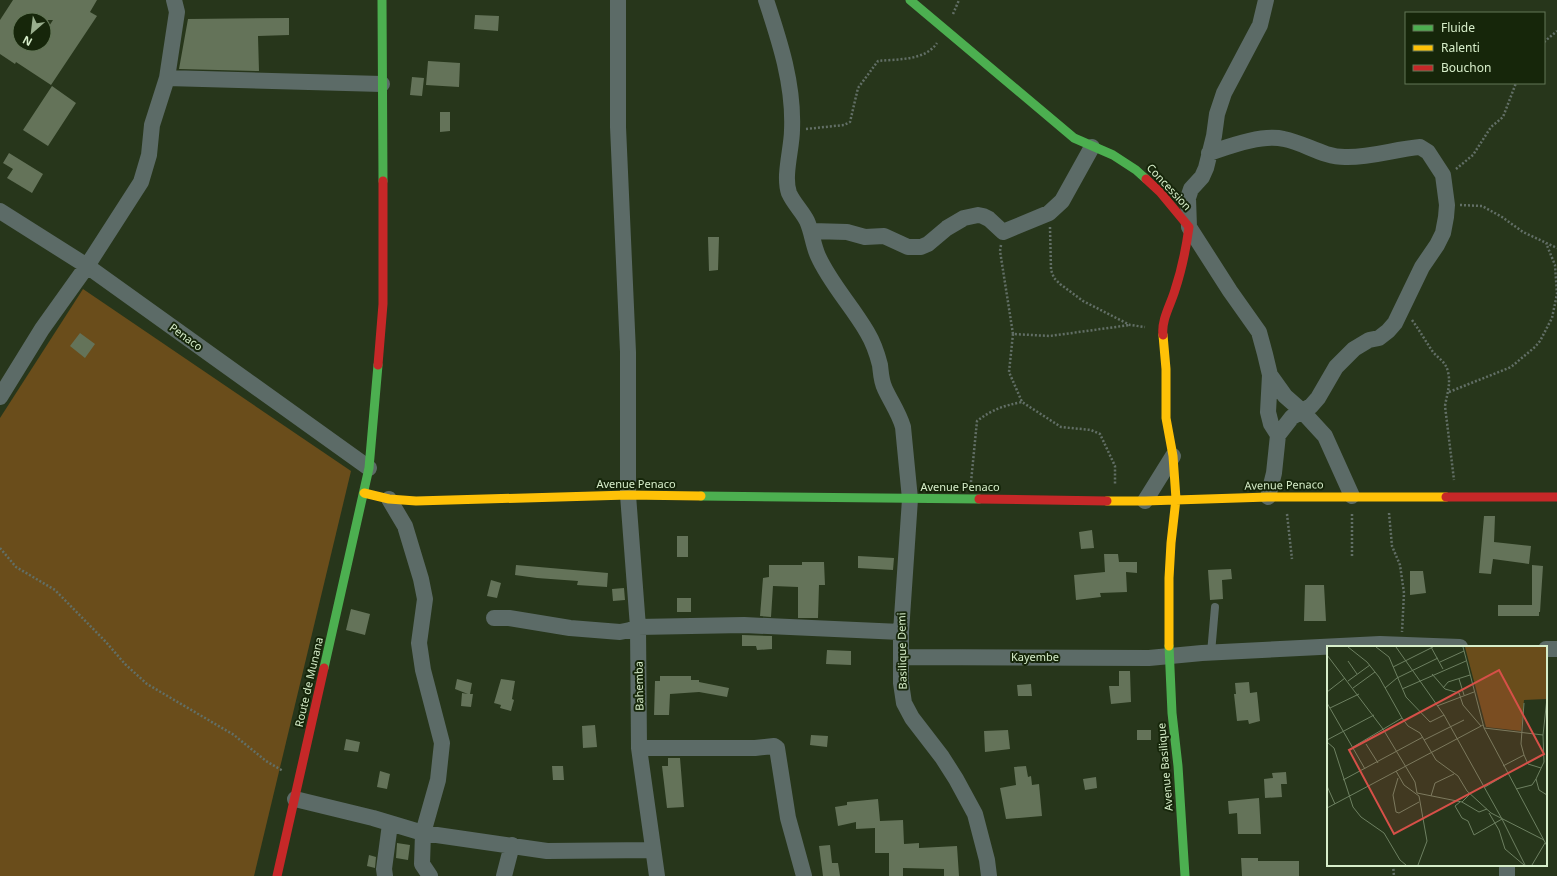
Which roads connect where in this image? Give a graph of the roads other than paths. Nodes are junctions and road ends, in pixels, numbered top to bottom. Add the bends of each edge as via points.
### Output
1 (174, 0) edge
2 (382, 0) edge
3 (618, 0) edge
4 (766, 0) edge
5 (910, 0) edge
6 (1266, 0) edge
7 (167, 78) junction
8 (382, 84) junction
9 (1092, 147) junction
10 (1209, 153) junction
11 (0, 211) edge
12 (1189, 227) junction
13 (812, 231) junction
14 (87, 266) junction
15 (1270, 375) junction
16 (0, 396) edge
17 (1302, 411) junction
18 (1278, 435) junction
19 (1173, 456) junction
20 (368, 468) junction
21 (364, 493) junction
22 (628, 496) junction
23 (1352, 496) junction
24 (1268, 497) junction
25 (1557, 497) edge
26 (1176, 498) junction
27 (388, 499) junction
28 (910, 499) junction
29 (1145, 501) junction
30 (1215, 607) dead end
31 (494, 618) dead end
32 (638, 627) junction
33 (901, 632) junction
34 (1380, 646) edge
35 (1441, 646) edge
36 (1327, 648) edge
37 (1211, 652) junction
38 (1169, 656) junction
39 (901, 657) junction
40 (639, 748) junction
41 (295, 799) junction
42 (390, 824) junction
43 (423, 833) junction
44 (512, 845) junction
45 (653, 850) junction
46 (1507, 866) edge
47 (277, 876) edge
48 (385, 876) edge
49 (430, 876) edge
50 (504, 876) edge
51 (657, 876) edge
52 (804, 876) edge
53 (989, 876) edge
54 (1186, 876) edge
55 (1506, 876) edge

1 - 7 street via 177,12
2 - 8 street, Route de Munana
3 - 22 street, Bahemba via 618,128 628,352
4 - 13 street, Basilique Demi via 786,69 792,130 789,192
5 - 9 street, Concession via 1074,138
6 - 10 street via 1260,25 1224,93 1216,114
7 - 8 street
7 - 14 street via 152,125 149,155 141,182
8 - 20 street, Route de Munana via 383,304
9 - 12 street, Concession via 1114,155 1136,170 1160,192
9 - 13 street via 1062,201 1049,213 1003,232 989,219 978,215 964,218 951,225 928,244 920,247 908,247 884,236 865,237 847,232
10 - 12 street via 1206,168 1191,189 1188,198
10 - 17 street via 1272,137 1344,158 1420,147 1428,152 1443,174 1446,205 1443,233 1422,267 1404,309 1388,331 1354,349 1345,357 1336,367 1318,398
11 - 14 street, Penaco
12 - 15 street via 1259,332
12 - 19 street, Concession via 1186,253 1162,328 1166,369 1166,418
13 - 28 street, Basilique Demi via 817,255 876,350 885,389 903,427
14 - 16 street via 42,329
14 - 20 street, Penaco
15 - 17 street via 1285,396
15 - 18 street via 1268,412 1271,424
17 - 18 street via 1292,417
17 - 23 street via 1325,436
18 - 24 street via 1274,473
19 - 26 street, Concession
19 - 29 street
20 - 21 street, Route de Munana
21 - 27 street, Avenue Penaco
21 - 41 street, Route de Munana
22 - 27 street, Avenue Penaco via 416,501
22 - 28 street, Avenue Penaco
22 - 32 street, Bahemba
23 - 24 street, Avenue Penaco
23 - 25 street, Avenue Penaco
24 - 26 street, Avenue Penaco
26 - 29 street, Avenue Penaco
26 - 38 street, Avenue Basilique via 1169,578
27 - 43 street via 406,526 421,579 425,599 419,643 442,743 438,780
28 - 29 street, Avenue Penaco
28 - 33 street, Basilique Demi
30 - 37 lane
31 - 32 street via 620,632
32 - 33 street via 744,625
32 - 40 street, Bahemba
33 - 39 street, Basilique Demi
34 - 35 street, Kayembe
36 - 37 street, Kayembe
37 - 38 street, Kayembe
38 - 39 street, Kayembe
38 - 54 street, Avenue Basilique
39 - 53 street, Basilique Demi via 904,703 953,774 976,814
40 - 45 street, Bahemba
40 - 52 street via 777,748 788,818
41 - 42 street
41 - 47 street, Route de Munana
42 - 43 street
42 - 48 street
43 - 44 street
43 - 49 street via 422,864
44 - 45 street via 547,851
44 - 50 street
45 - 51 street, Bahemba
46 - 55 street

